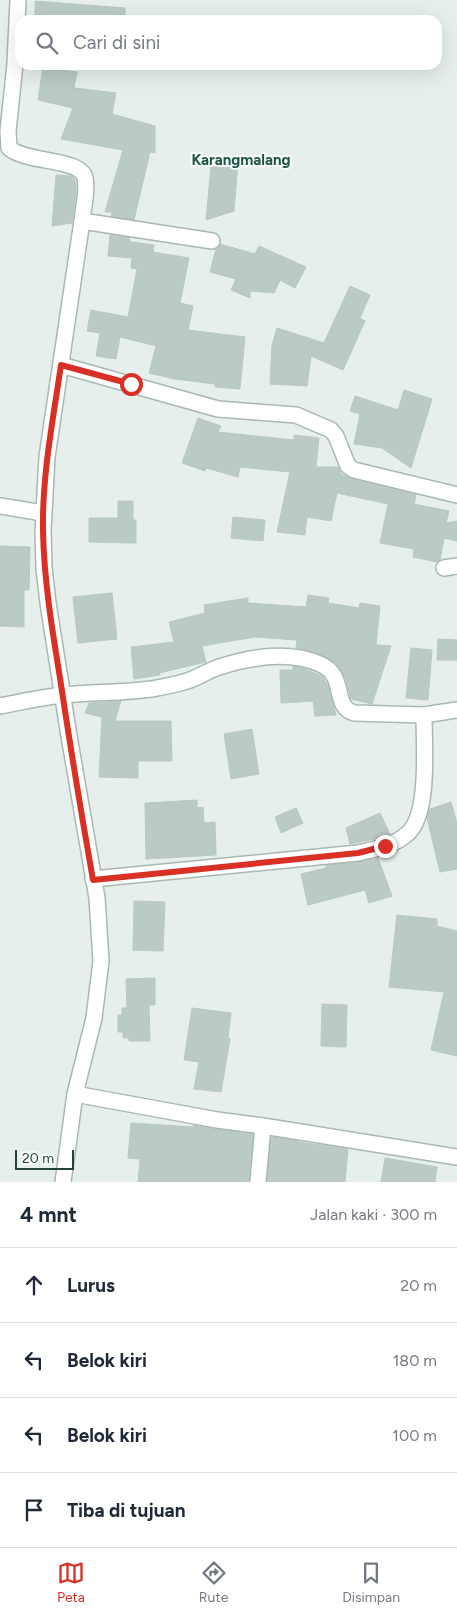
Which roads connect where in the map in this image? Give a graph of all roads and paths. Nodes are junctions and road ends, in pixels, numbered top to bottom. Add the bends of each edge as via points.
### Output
1 (18, 0) edge
2 (17, 15) edge
3 (15, 55) edge
4 (4, 150) edge
5 (82, 221) junction
6 (212, 242) dead end
7 (61, 365) junction
8 (457, 495) edge
9 (0, 506) edge
10 (43, 513) junction
11 (62, 695) junction
12 (0, 706) edge
13 (457, 710) edge
14 (424, 716) junction
15 (93, 880) junction
16 (75, 1094) junction
17 (263, 1126) junction
18 (457, 1157) edge
19 (63, 1182) edge
20 (258, 1182) edge

1 - 2 street
3 - 4 street
4 - 5 street via 73,165 80,170 86,183
5 - 6 street
5 - 7 street
7 - 8 street via 218,409 296,415 331,430 348,466 354,470
7 - 10 street via 47,457
9 - 10 street
10 - 11 street via 46,586
11 - 12 street
11 - 14 street via 148,689 185,682 218,667 267,655 296,657 320,664 330,671 337,681 342,705 347,711
11 - 15 street
13 - 14 street
14 - 15 street via 424,783 420,816 407,835 385,846 358,853
15 - 16 street via 101,962 94,1018
16 - 17 street
16 - 19 street
17 - 18 street
17 - 20 street

